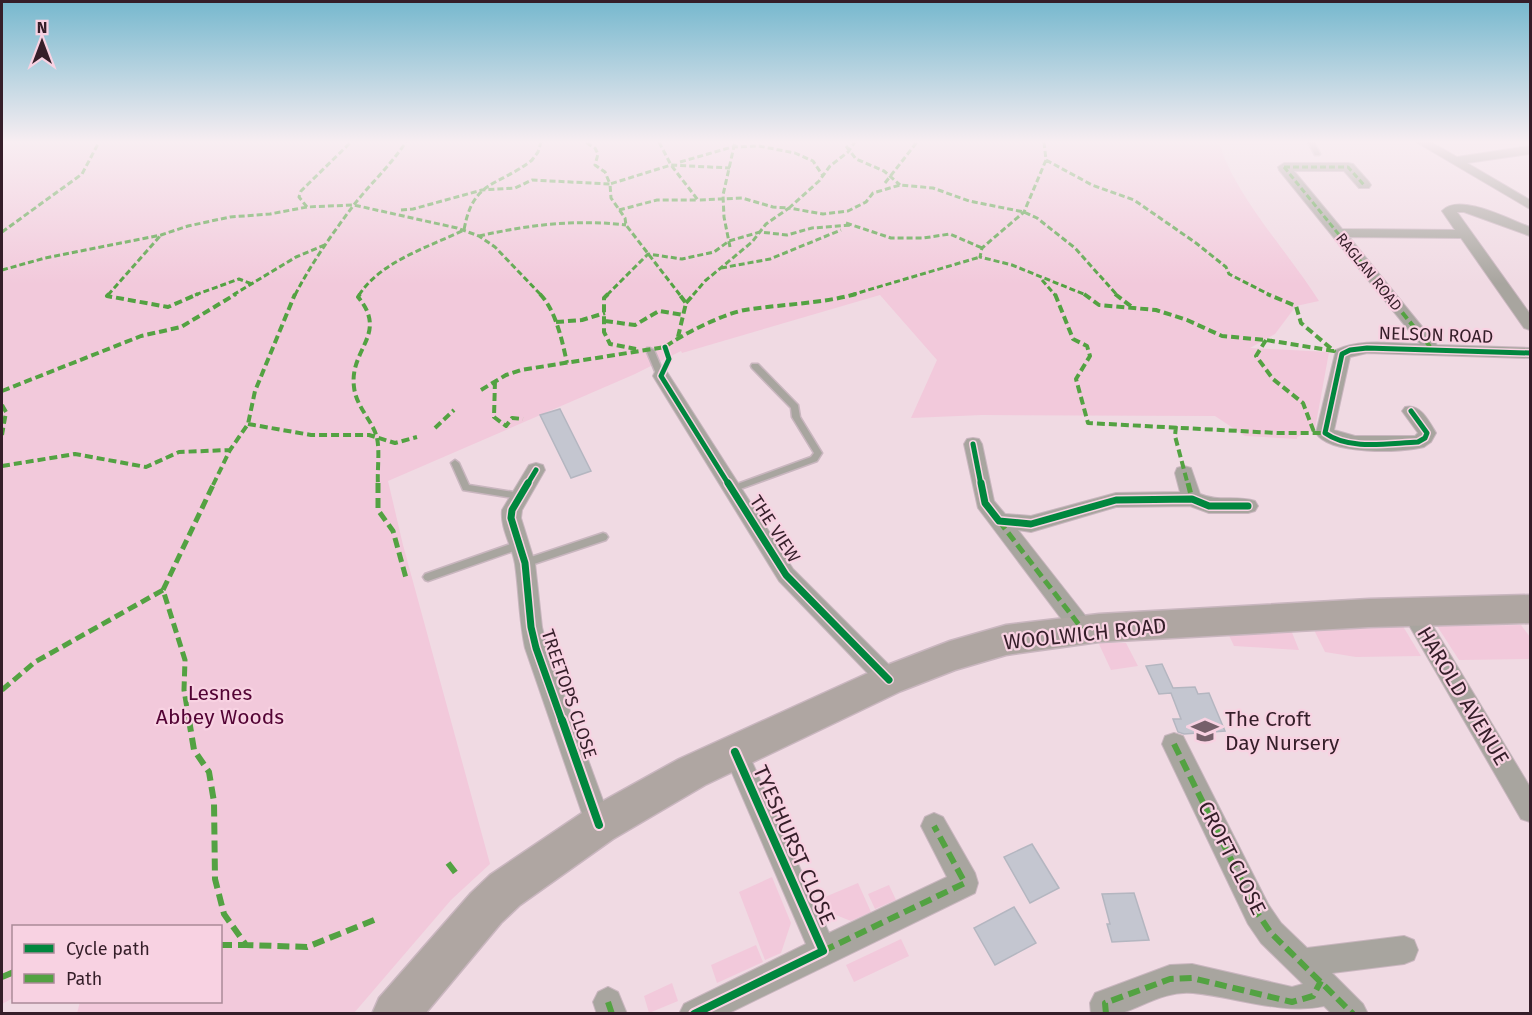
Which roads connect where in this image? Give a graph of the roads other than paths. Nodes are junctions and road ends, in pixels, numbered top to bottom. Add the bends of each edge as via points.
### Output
1 (1302, 189) edge
2 (1503, 189) edge
3 (1530, 205) edge
4 (1462, 230) junction
5 (1530, 232) edge
6 (1338, 233) junction
7 (1530, 325) edge
8 (1432, 349) junction
9 (650, 350) dead end
10 (1530, 353) edge
11 (755, 366) dead end
12 (660, 376) joint
13 (1411, 411) dead end
14 (973, 444) dead end
15 (455, 463) dead end
16 (536, 470) dead end
17 (1184, 473) dead end
18 (732, 489) junction
19 (520, 496) junction
20 (1192, 499) junction
21 (1248, 506) dead end
22 (999, 521) junction
23 (603, 537) dead end
24 (522, 554) junction
25 (428, 577) dead end
26 (1530, 609) edge
27 (1414, 614) junction
28 (1083, 630) junction
29 (889, 680) junction
30 (1174, 744) dead end
31 (735, 752) junction
32 (1530, 810) edge
33 (599, 825) junction
34 (934, 826) dead end
35 (1404, 950) dead end
36 (824, 951) junction
37 (1312, 972) junction
38 (395, 1014) edge
39 (694, 1014) edge
40 (1106, 1014) edge
41 (1353, 1014) edge

1 - 6 street, RAGLAN ROAD
2 - 3 street
4 - 5 street via 1449,211 1457,207
4 - 6 street
4 - 7 street
6 - 8 street, RAGLAN ROAD
8 - 10 street, NELSON ROAD
8 - 13 street, NELSON ROAD via 1367,348 1342,354 1325,433 1342,442 1418,441 1428,434
9 - 12 lane
11 - 18 lane via 795,407 796,417 818,453 814,459
12 - 18 street, THE VIEW
14 - 22 street via 985,503
15 - 19 lane via 466,488
16 - 19 street, TREETOPS CLOSE
17 - 20 street
18 - 29 street, THE VIEW via 786,575
19 - 24 street, TREETOPS CLOSE via 511,518
20 - 21 street via 1209,506
20 - 22 street via 1116,500 1031,524
22 - 28 street
23 - 24 lane
24 - 25 lane
24 - 33 street, TREETOPS CLOSE via 536,648
26 - 27 main road, WOOLWICH ROAD
27 - 28 main road, WOOLWICH ROAD via 1369,613
27 - 32 street, HAROLD AVENUE
28 - 29 main road, WOOLWICH ROAD via 1006,640
29 - 31 main road, WOOLWICH ROAD
30 - 37 street, CROFT CLOSE via 1258,915
31 - 33 main road, WOOLWICH ROAD
31 - 36 street, TYESHURST CLOSE
33 - 38 main road, WOOLWICH ROAD via 505,890
34 - 36 street, TYESHURST CLOSE via 965,883
35 - 37 street
36 - 39 street, TYESHURST CLOSE
37 - 40 street via 1313,996 1292,1002 1192,978 1170,979 1105,1003
37 - 41 street, CROFT CLOSE

